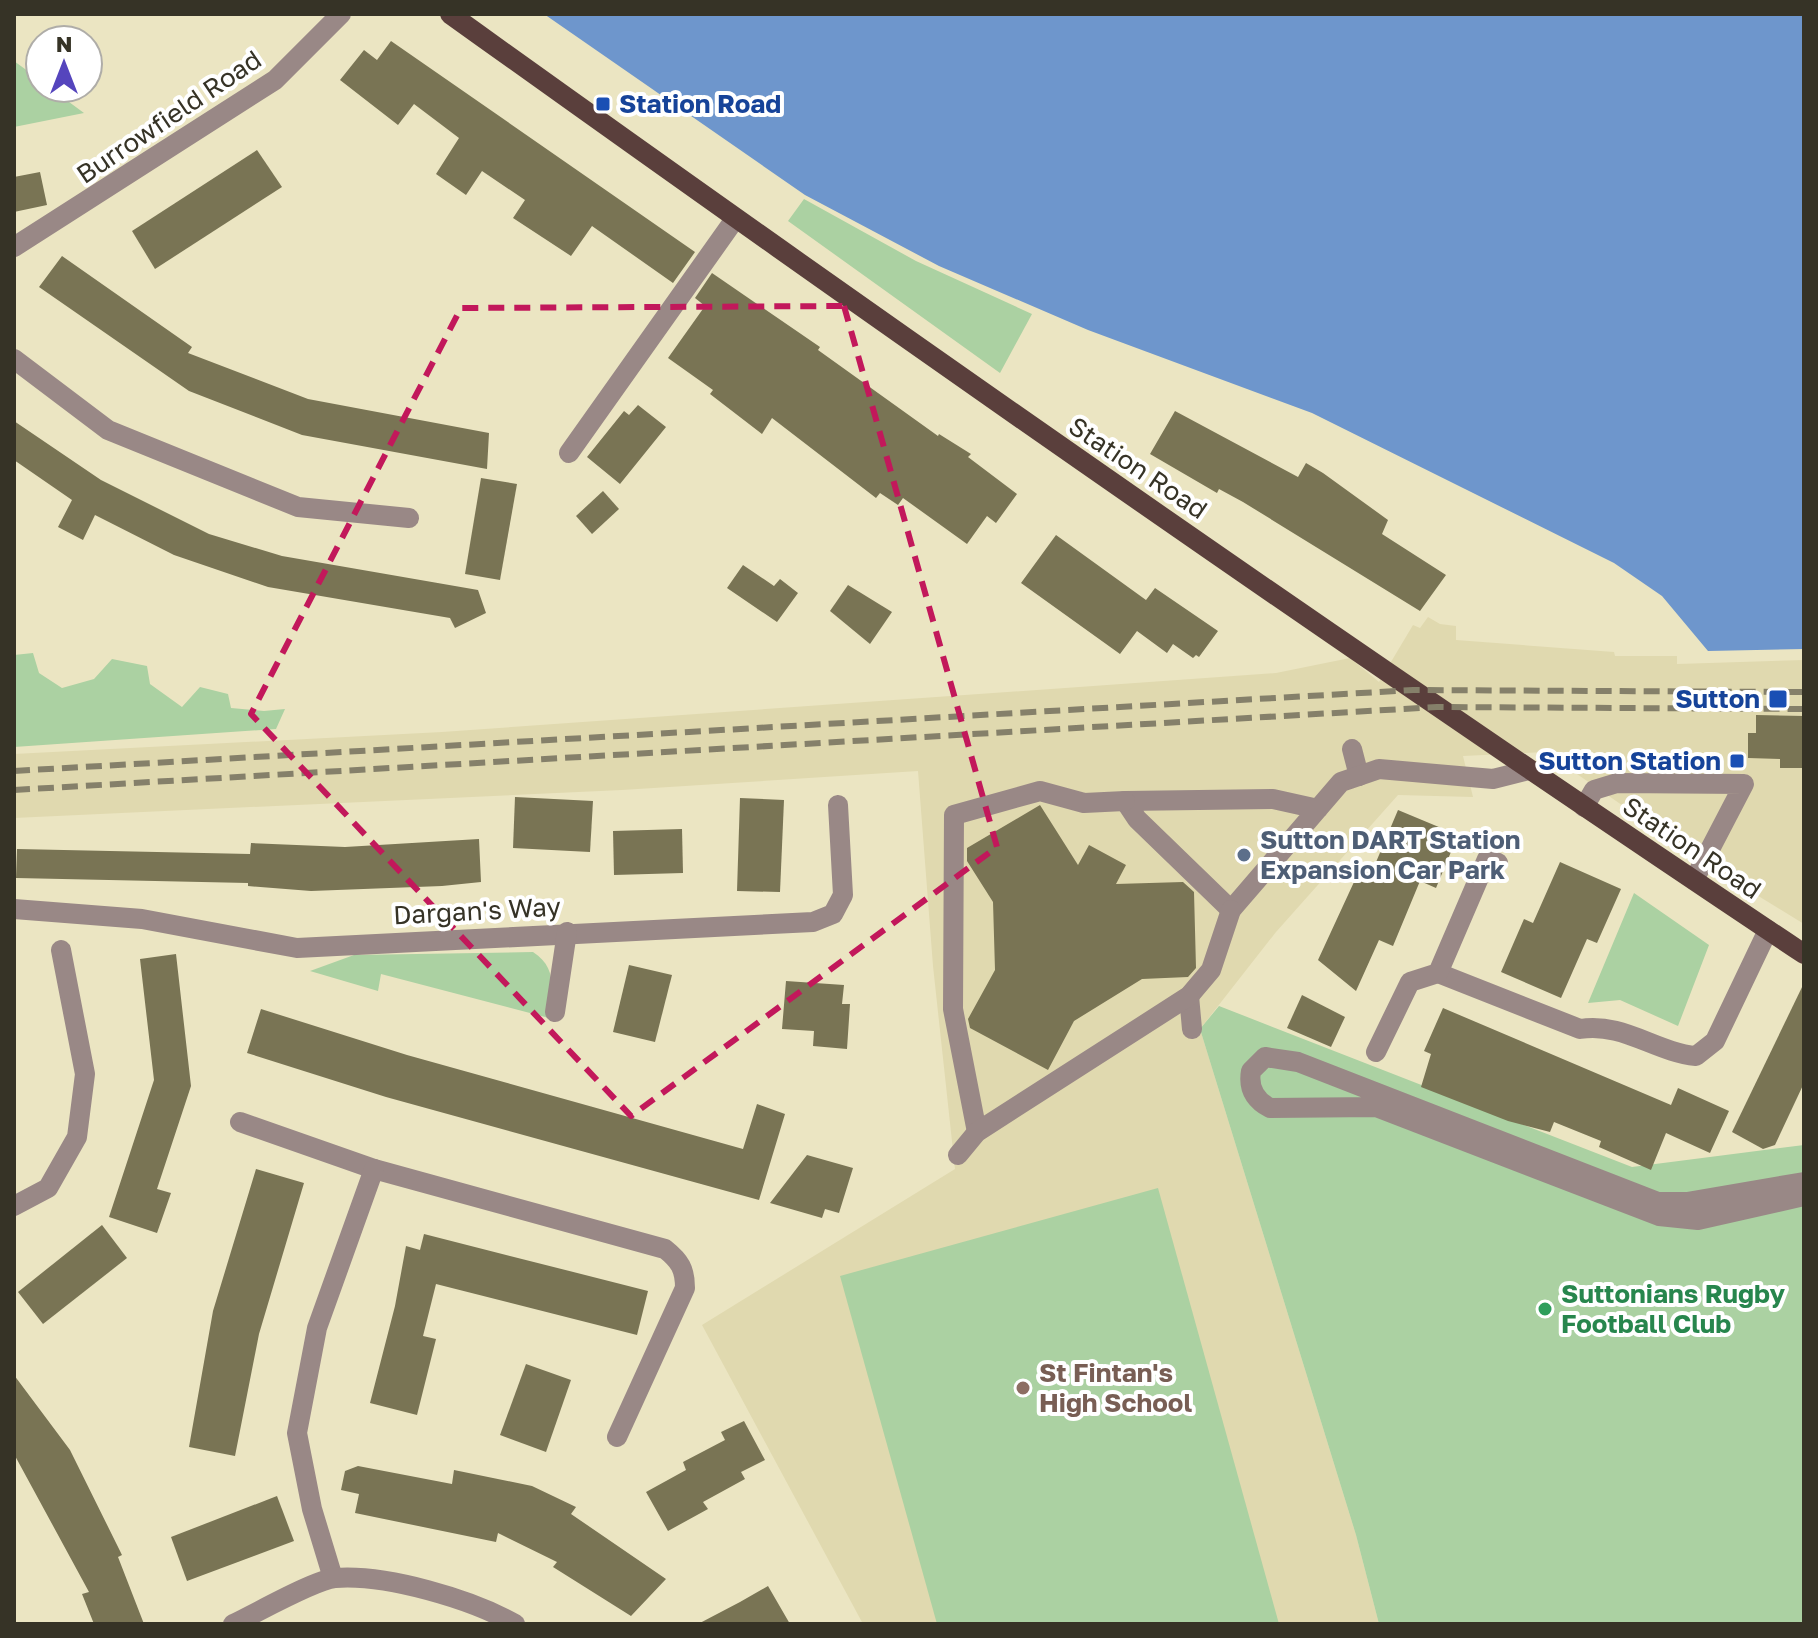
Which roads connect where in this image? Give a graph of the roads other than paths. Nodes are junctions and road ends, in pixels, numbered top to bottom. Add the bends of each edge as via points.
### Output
1 (341, 14) edge
2 (450, 14) edge
3 (735, 219) junction
4 (14, 247) edge
5 (14, 359) edge
6 (569, 453) dead end
7 (409, 518) dead end
8 (1352, 749) dead end
9 (1529, 770) junction
10 (1359, 776) junction
11 (1125, 801) junction
12 (838, 805) dead end
13 (1584, 807) junction
14 (1318, 809) junction
15 (1498, 863) dead end
16 (1694, 880) junction
17 (14, 909) edge
18 (1231, 910) junction
19 (1768, 930) junction
20 (567, 932) junction
21 (61, 950) dead end
22 (1804, 954) edge
23 (1438, 973) junction
24 (1189, 996) junction
25 (555, 1012) dead end
26 (1200, 1024) dead end
27 (1376, 1052) dead end
28 (240, 1122) dead end
29 (977, 1132) junction
30 (958, 1155) dead end
31 (374, 1169) junction
32 (1804, 1182) edge
33 (1804, 1196) edge
34 (14, 1206) edge
35 (617, 1437) dead end
36 (333, 1578) junction
37 (233, 1624) edge
38 (515, 1624) edge

1 - 4 street, Burrowfield Road via 275,80
2 - 3 main road, Station Road
3 - 6 street
3 - 9 main road, Station Road
5 - 7 street via 108,430 298,507
8 - 10 street
9 - 10 street via 1496,779 1379,769
9 - 13 main road, Station Road
10 - 14 street via 1341,782
11 - 14 street via 1273,799
11 - 18 street
11 - 29 street via 1084,803 1040,791 954,815 953,1009
12 - 20 street, Dargan's Way via 843,895 833,914 813,922
13 - 16 main road, Station Road
13 - 16 street via 1594,790 1617,783 1744,784
14 - 18 street
15 - 23 street via 1487,859
16 - 19 main road, Station Road
17 - 20 street, Dargan's Way via 142,919 297,948
18 - 24 street via 1211,970
19 - 22 main road, Station Road
19 - 23 street via 1715,1041 1696,1056 1616,1029 1580,1029
20 - 25 street
21 - 34 street via 85,1074 77,1137 48,1188
23 - 27 street via 1410,982
24 - 26 street
24 - 29 street
28 - 31 street
29 - 30 street
31 - 35 street via 643,1242 679,1259 685,1288
31 - 36 street via 317,1328 297,1433
32 - 33 street via 1658,1202 1298,1062 1265,1057 1251,1071 1252,1091 1270,1108 1376,1107 1659,1216 1698,1220
36 - 37 street
36 - 38 street via 404,1585 487,1608

